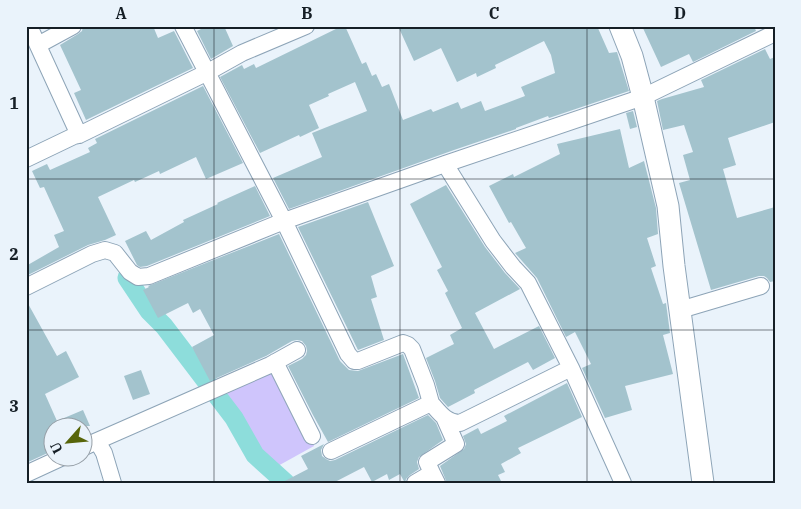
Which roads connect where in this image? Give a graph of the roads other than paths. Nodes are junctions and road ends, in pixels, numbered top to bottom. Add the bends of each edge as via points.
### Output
1 (29, 26) edge
2 (73, 26) edge
3 (183, 26) edge
4 (306, 26) edge
5 (620, 26) edge
6 (775, 33) edge
7 (38, 44) junction
8 (208, 72) junction
9 (644, 97) junction
10 (80, 135) junction
11 (26, 159) edge
12 (444, 164) junction
13 (284, 221) junction
14 (761, 286) dead end
15 (26, 288) edge
16 (680, 310) junction
17 (297, 350) dead end
18 (275, 362) junction
19 (571, 368) junction
20 (431, 402) junction
21 (444, 418) junction
22 (312, 436) dead end
23 (92, 443) edge
24 (92, 445) edge
25 (331, 451) dead end
26 (43, 466) edge
27 (26, 474) edge
28 (434, 478) edge
29 (113, 483) edge
30 (415, 483) edge
31 (623, 483) edge
32 (703, 483) edge

1 - 7 street
2 - 7 street
3 - 8 street
4 - 8 street via 242,53
5 - 9 street
6 - 9 street
7 - 10 street
8 - 10 street
8 - 13 street
9 - 12 street
9 - 16 street via 668,206
10 - 11 street
12 - 13 street
12 - 19 street via 493,241 528,283
13 - 15 street via 149,276 138,277 115,254 106,250
13 - 20 street via 348,354 354,361 404,343 408,345
14 - 16 street
16 - 32 street
17 - 18 street
18 - 22 street
18 - 23 street
19 - 21 street via 460,423
19 - 31 street
20 - 21 street
20 - 25 street
21 - 28 street via 456,444 426,462
24 - 29 street via 104,453
26 - 27 street
28 - 30 street

